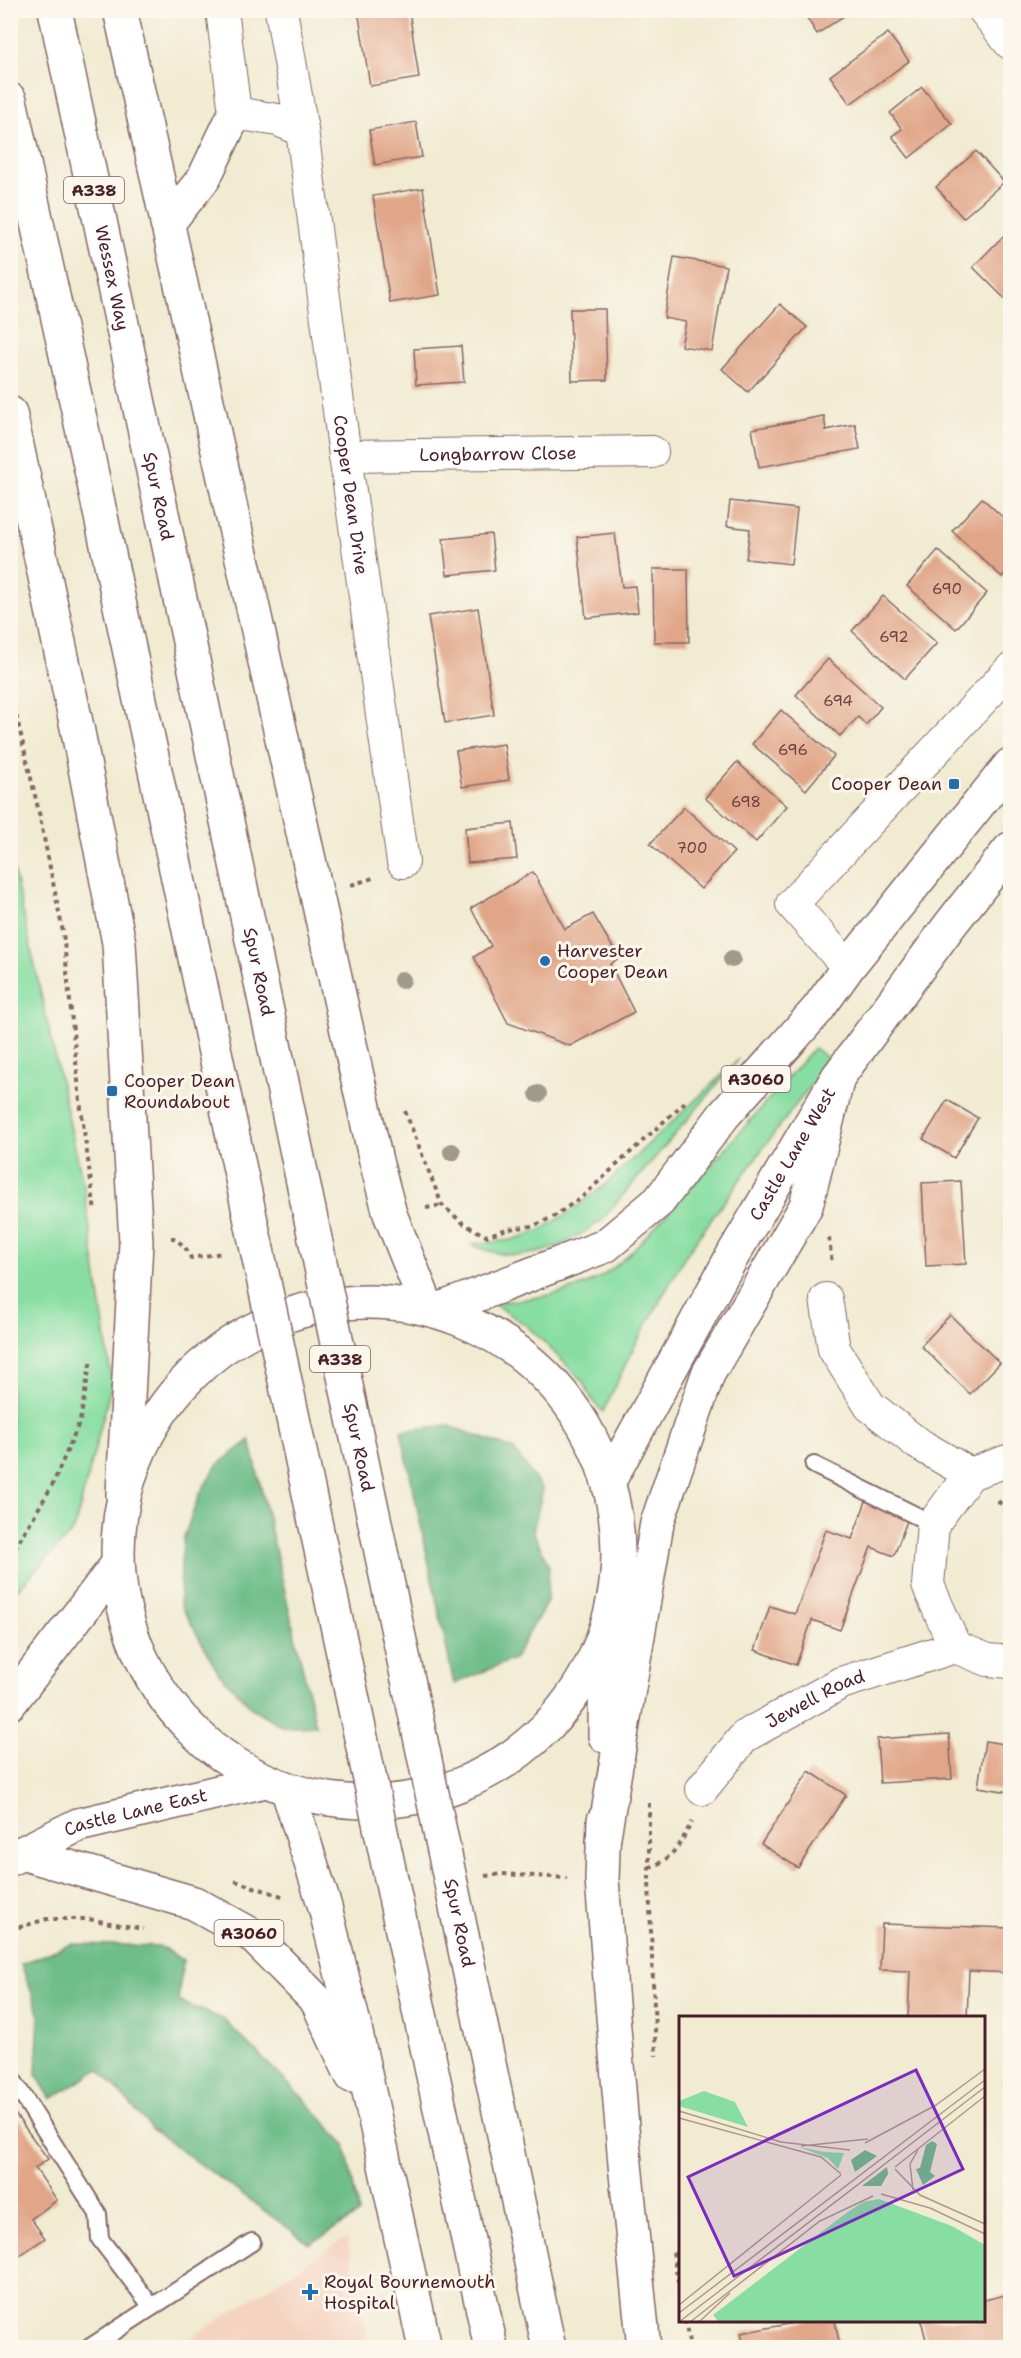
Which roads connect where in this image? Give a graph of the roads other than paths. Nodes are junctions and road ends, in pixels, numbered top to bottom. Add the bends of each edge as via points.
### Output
1 (55, 10) edge
2 (120, 10) edge
3 (222, 10) edge
4 (281, 10) edge
5 (984, 10) edge
6 (1011, 43) edge
7 (10, 100) edge
8 (235, 113) junction
9 (302, 130) junction
10 (167, 224) junction
11 (132, 370) joint
12 (12, 424) edge
13 (652, 452) dead end
14 (345, 456) junction
15 (1011, 670) edge
16 (1011, 765) edge
17 (1011, 849) edge
18 (403, 862) road end
19 (848, 967) junction
20 (838, 1077) junction
21 (826, 1299) dead end
22 (433, 1308) junction
23 (1011, 1460) edge
24 (814, 1465) dead end
25 (970, 1474) junction
26 (609, 1481) junction
27 (123, 1494) junction
28 (933, 1524) junction
29 (117, 1565) junction
30 (606, 1631) junction
31 (955, 1647) junction
32 (1011, 1662) edge
33 (10, 1703) edge
34 (276, 1786) junction
35 (702, 1789) road end
36 (603, 1842) junction
37 (16, 1856) edge
38 (11, 2077) edge
39 (379, 2135) junction
40 (252, 2242) dead end
41 (152, 2307) junction
42 (89, 2348) edge
43 (425, 2348) edge
44 (491, 2348) edge
45 (549, 2348) edge
46 (644, 2348) edge

1 - 11 main road, Wessex Way / A338
2 - 10 main road
3 - 8 street
4 - 9 street, Cooper Dean Drive
5 - 6 street
7 - 44 main road, A338, bridge
8 - 9 street via 278,120
8 - 10 main road via 204,178
9 - 14 street, Cooper Dean Drive
10 - 22 main road via 376,1161 390,1214
11 - 45 main road, Spur Road / A338, bridge
12 - 27 main road via 119,943 136,1242
13 - 14 street, Longbarrow Close
14 - 18 street, Cooper Dean Drive
15 - 19 street via 792,904
16 - 19 main road, A3060
17 - 20 main road, Castle Lane West
19 - 22 main road, A3060 via 818,1009 724,1115 659,1201 605,1246
20 - 26 main road, Castle Lane West via 734,1253
20 - 36 main road via 806,1206 708,1374 657,1523
21 - 25 street via 834,1349 870,1406 917,1443
22 - 26 main road via 485,1329 527,1356 562,1392 591,1434
22 - 27 main road via 370,1299 332,1301 272,1320 243,1337 205,1361 153,1421
23 - 25 street
24 - 28 lane
25 - 28 street
26 - 30 main road via 619,1556
27 - 29 main road
28 - 31 street via 928,1585
29 - 33 main road
29 - 34 main road via 130,1633 161,1694 207,1745
30 - 34 main road via 578,1690 534,1740 480,1777 418,1799 352,1803
30 - 36 main road
31 - 32 street via 988,1660
31 - 35 street, Jewell Road via 841,1683 745,1736
34 - 37 main road, Castle Lane East / A3060 via 78,1825
34 - 39 main road via 325,1907
36 - 46 main road via 603,1892 625,2164
37 - 39 main road, A3060 via 129,1882 194,1903 252,1935 317,2001
38 - 41 lane via 98,2214 100,2239
39 - 43 main road
40 - 41 lane
41 - 42 lane

